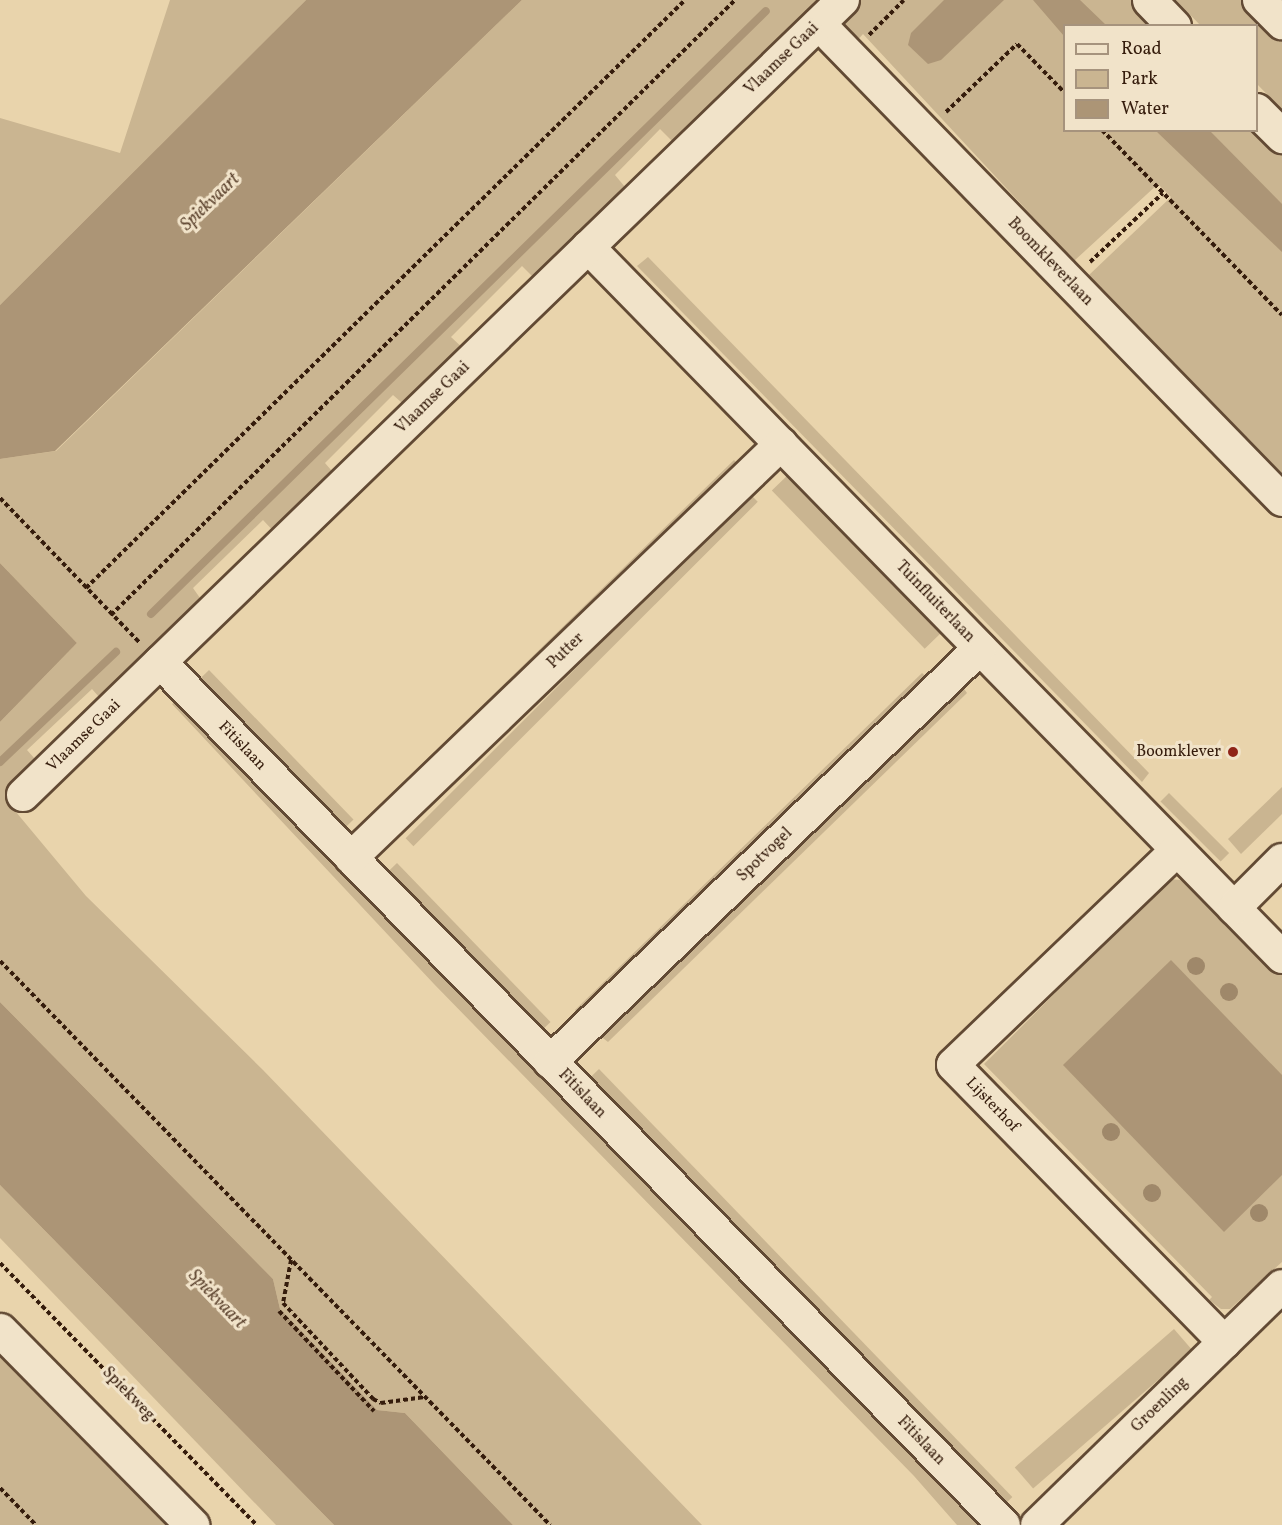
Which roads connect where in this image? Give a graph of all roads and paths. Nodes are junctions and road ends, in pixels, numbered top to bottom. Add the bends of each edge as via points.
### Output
1 (686, 0) edge
2 (735, 0) edge
3 (843, 0) edge
4 (904, 0) edge
5 (1149, 0) edge
6 (1259, 0) edge
7 (1282, 23) edge
8 (819, 24) junction
9 (1172, 24) edge
10 (849, 55) junction
11 (1063, 90) edge
12 (1258, 111) edge
13 (925, 132) junction
14 (1104, 132) edge
15 (1282, 136) edge
16 (1163, 193) junction
17 (588, 247) junction
18 (1070, 282) junction
19 (1282, 315) edge
20 (781, 444) junction
21 (0, 498) edge
22 (1282, 500) edge
23 (86, 588) junction
24 (111, 615) junction
25 (980, 648) junction
26 (160, 662) junction
27 (23, 795) dead end
28 (1177, 850) junction
29 (351, 858) junction
30 (1282, 860) edge
31 (1234, 908) junction
32 (1282, 957) edge
33 (0, 961) edge
34 (550, 1062) junction
35 (291, 1260) junction
36 (0, 1263) edge
37 (1282, 1286) edge
38 (279, 1311) dead end
39 (0, 1330) edge
40 (1224, 1342) junction
41 (425, 1397) junction
42 (374, 1411) dead end
43 (0, 1488) edge
44 (36, 1525) edge
45 (192, 1525) edge
46 (257, 1525) edge
47 (550, 1525) edge
48 (1004, 1525) edge
49 (1037, 1525) edge

1 - 23 path
2 - 24 path
3 - 8 street, Vlaamse Gaai
4 - 10 path
5 - 9 main road
6 - 7 street
8 - 10 street, Boomkleverlaan
8 - 17 street, Vlaamse Gaai
10 - 13 street, Boomkleverlaan
11 - 13 path via 1017,44
12 - 15 main road
13 - 18 street, Boomkleverlaan
14 - 16 path
16 - 18 path
16 - 19 path
17 - 20 street, Tuinfluiterlaan
17 - 26 street, Vlaamse Gaai
18 - 22 street, Boomkleverlaan
20 - 25 street, Tuinfluiterlaan
20 - 29 street, Putter
21 - 23 path
23 - 24 path
24 - 26 path
25 - 28 street, Tuinfluiterlaan
25 - 34 street, Spotvogel
26 - 27 street, Vlaamse Gaai
26 - 29 street, Fitislaan
28 - 31 street, Tuinfluiterlaan
28 - 40 street, Lijsterhof via 953,1065
29 - 34 street, Fitislaan
30 - 31 street
31 - 32 street, Tuinfluiterlaan
33 - 35 path
34 - 48 street, Fitislaan
35 - 41 path
35 - 41 path via 282,1303 374,1399 381,1403
36 - 46 path, Spiekweg
37 - 40 street, Groenling
38 - 42 path
39 - 45 main road
40 - 49 street, Groenling
41 - 47 path
43 - 44 path

